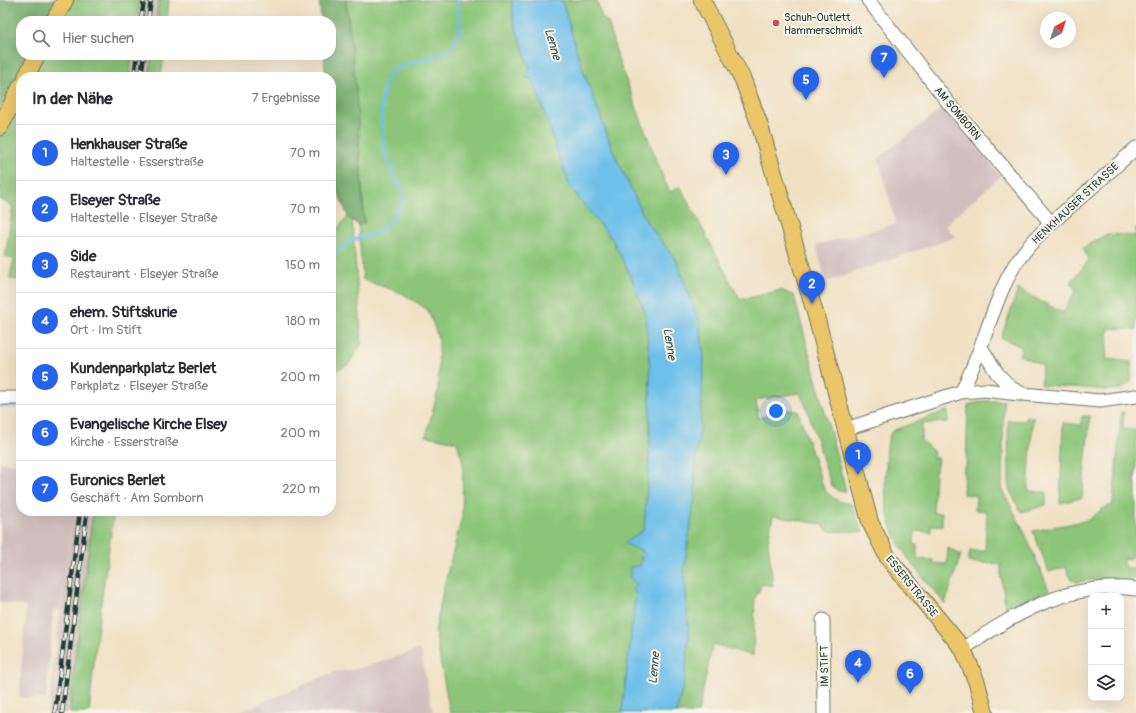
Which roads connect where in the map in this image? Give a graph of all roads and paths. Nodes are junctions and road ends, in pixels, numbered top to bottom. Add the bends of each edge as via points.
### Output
1 (65, 0) edge
2 (702, 0) edge
3 (868, 0) edge
4 (57, 16) edge
5 (34, 60) edge
6 (28, 72) edge
7 (16, 96) edge
8 (0, 127) edge
9 (1136, 148) edge
10 (1051, 223) junction
11 (982, 349) junction
12 (961, 392) junction
13 (1023, 394) junction
14 (1136, 396) edge
15 (0, 398) edge
16 (16, 398) edge
17 (846, 429) junction
18 (1136, 589) edge
19 (823, 620) dead end
20 (963, 650) junction
21 (824, 713) edge
22 (985, 713) edge

1 - 4 main road
2 - 17 main road, ESSERSTRASSE via 743,80 759,123 816,316
3 - 10 street, AM SOMBORN via 947,101
5 - 6 main road
7 - 8 main road
9 - 10 street, HENKHAUSER STRASSE
10 - 11 street, HENKHAUSER STRASSE via 1025,251 1005,283
11 - 12 street, HENKHAUSER STRASSE
11 - 13 street via 997,373 1011,388
12 - 13 street via 986,390
12 - 17 street
13 - 14 street via 1100,401
15 - 16 street
17 - 20 main road, ESSERSTRASSE via 870,522 888,558
18 - 20 street via 1124,587 1093,590 1054,598 1006,621
19 - 21 street, IM STIFT
20 - 22 main road, ESSERSTRASSE via 977,683

